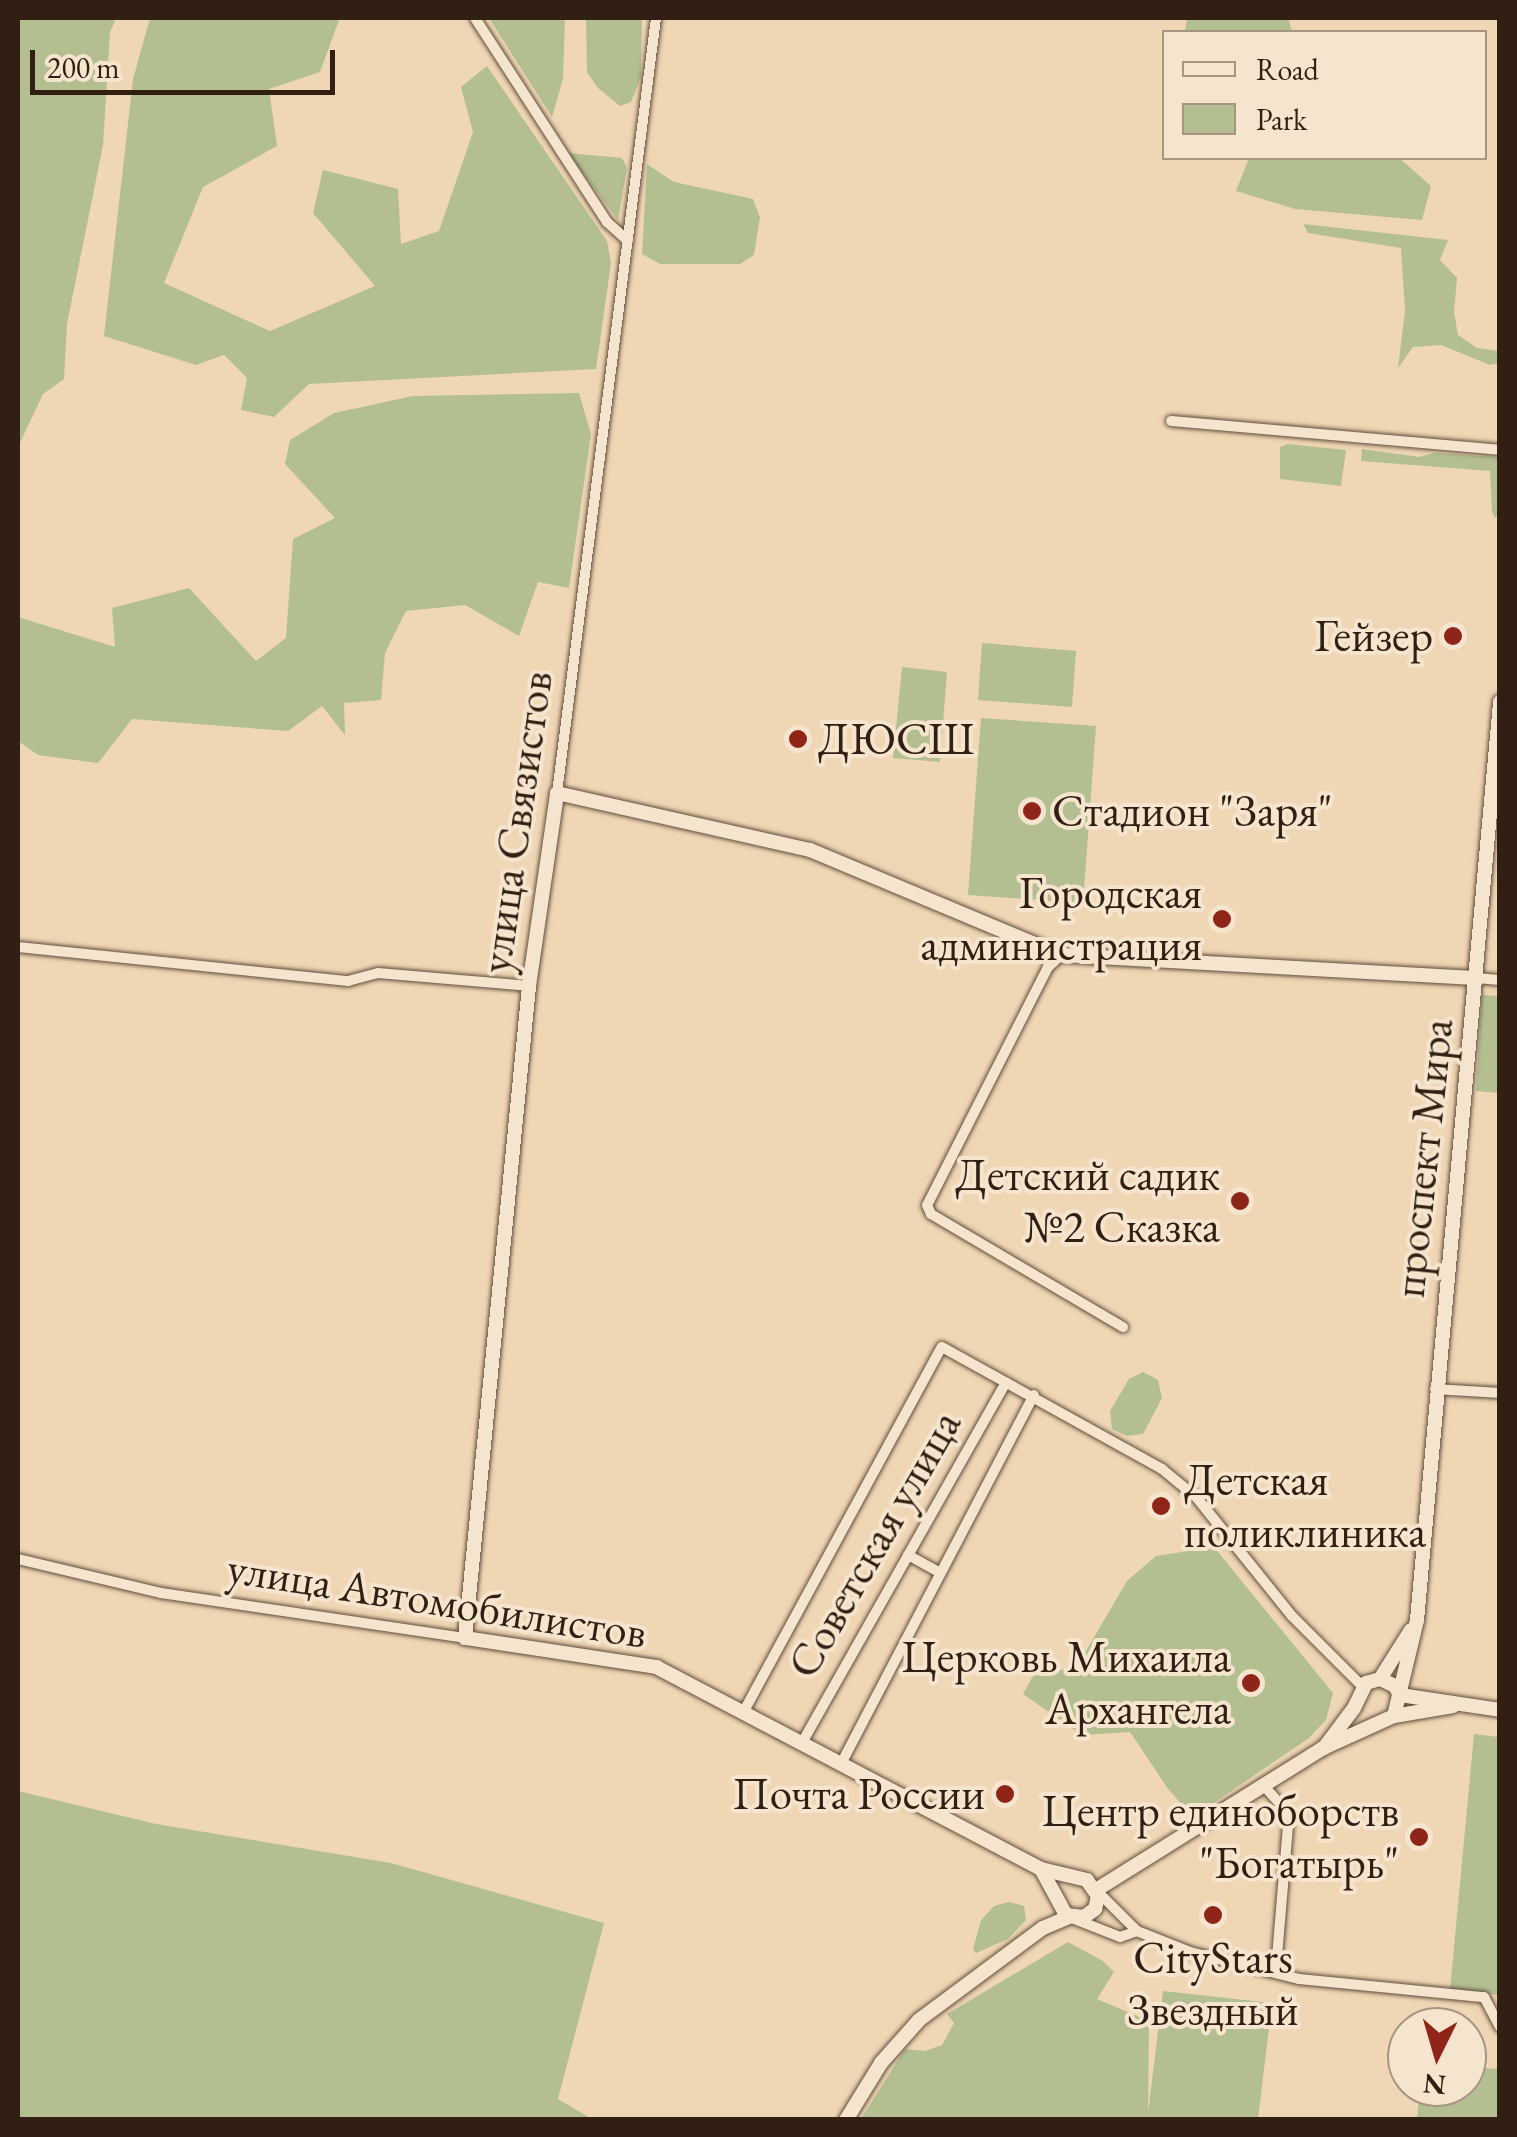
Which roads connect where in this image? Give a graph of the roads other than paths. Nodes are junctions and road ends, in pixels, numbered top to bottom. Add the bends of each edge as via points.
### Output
1 (475, 18) edge
2 (656, 18) edge
3 (628, 242) junction
4 (1172, 421) dead end
5 (1500, 450) edge
6 (1500, 702) edge
7 (556, 793) junction
8 (18, 947) edge
9 (1061, 955) junction
10 (1476, 978) junction
11 (1500, 980) edge
12 (529, 986) junction
13 (1123, 1327) dead end
14 (1006, 1382) junction
15 (1443, 1389) junction
16 (1500, 1392) edge
17 (1034, 1395) junction
18 (908, 1555) junction
19 (18, 1559) edge
20 (940, 1573) junction
21 (1417, 1620) junction
22 (466, 1638) junction
23 (1380, 1678) junction
24 (1360, 1694) junction
25 (1400, 1695) junction
26 (1453, 1706) junction
27 (1500, 1710) edge
28 (744, 1712) junction
29 (1394, 1716) junction
30 (1376, 1722) junction
31 (802, 1741) junction
32 (1323, 1748) junction
33 (842, 1762) junction
34 (1264, 1786) junction
35 (1041, 1869) junction
36 (1075, 1878) junction
37 (1096, 1890) junction
38 (1065, 1912) junction
39 (1137, 1930) junction
40 (1276, 1970) junction
41 (1500, 2028) edge
42 (846, 2120) edge

1 - 3 street via 607,222
2 - 3 street, улица Связистов
3 - 7 street, улица Связистов
4 - 5 street
6 - 10 street, проспект Мира
7 - 9 street via 810,850
7 - 12 street, улица Связистов
8 - 12 street via 348,980 378,973
9 - 10 street
9 - 13 street via 1048,967 927,1205 931,1214
10 - 11 street
10 - 15 street, проспект Мира
12 - 22 street, улица Связистов
14 - 17 street
14 - 18 street, Советская улица
14 - 28 street via 942,1347
15 - 16 street
15 - 21 street, проспект Мира
17 - 20 street
17 - 24 street via 1162,1468 1198,1498
18 - 20 street
18 - 31 street, Советская улица
19 - 22 street, улица Автомобилистов via 162,1592
20 - 33 street
21 - 23 street, проспект Мира
21 - 25 street, проспект Мира
22 - 28 street, улица Автомобилистов via 650,1664
23 - 24 street
23 - 25 street
24 - 30 street via 1365,1718
24 - 32 street
25 - 26 street
25 - 29 street
26 - 27 street
26 - 29 street
28 - 31 street, улица Автомобилистов
29 - 30 street
30 - 32 street
31 - 33 street, улица Автомобилистов
32 - 34 street
33 - 35 street, улица Автомобилистов
34 - 37 street
34 - 40 street via 1288,1814
35 - 36 street, улица Автомобилистов
35 - 38 street
36 - 37 street
36 - 38 street via 1061,1886
37 - 38 street via 1094,1909 1084,1917
37 - 39 street
38 - 39 street via 1120,1938
38 - 42 street via 919,2020 881,2063
39 - 40 street via 1190,1952
40 - 41 street via 1300,1979 1484,1997

